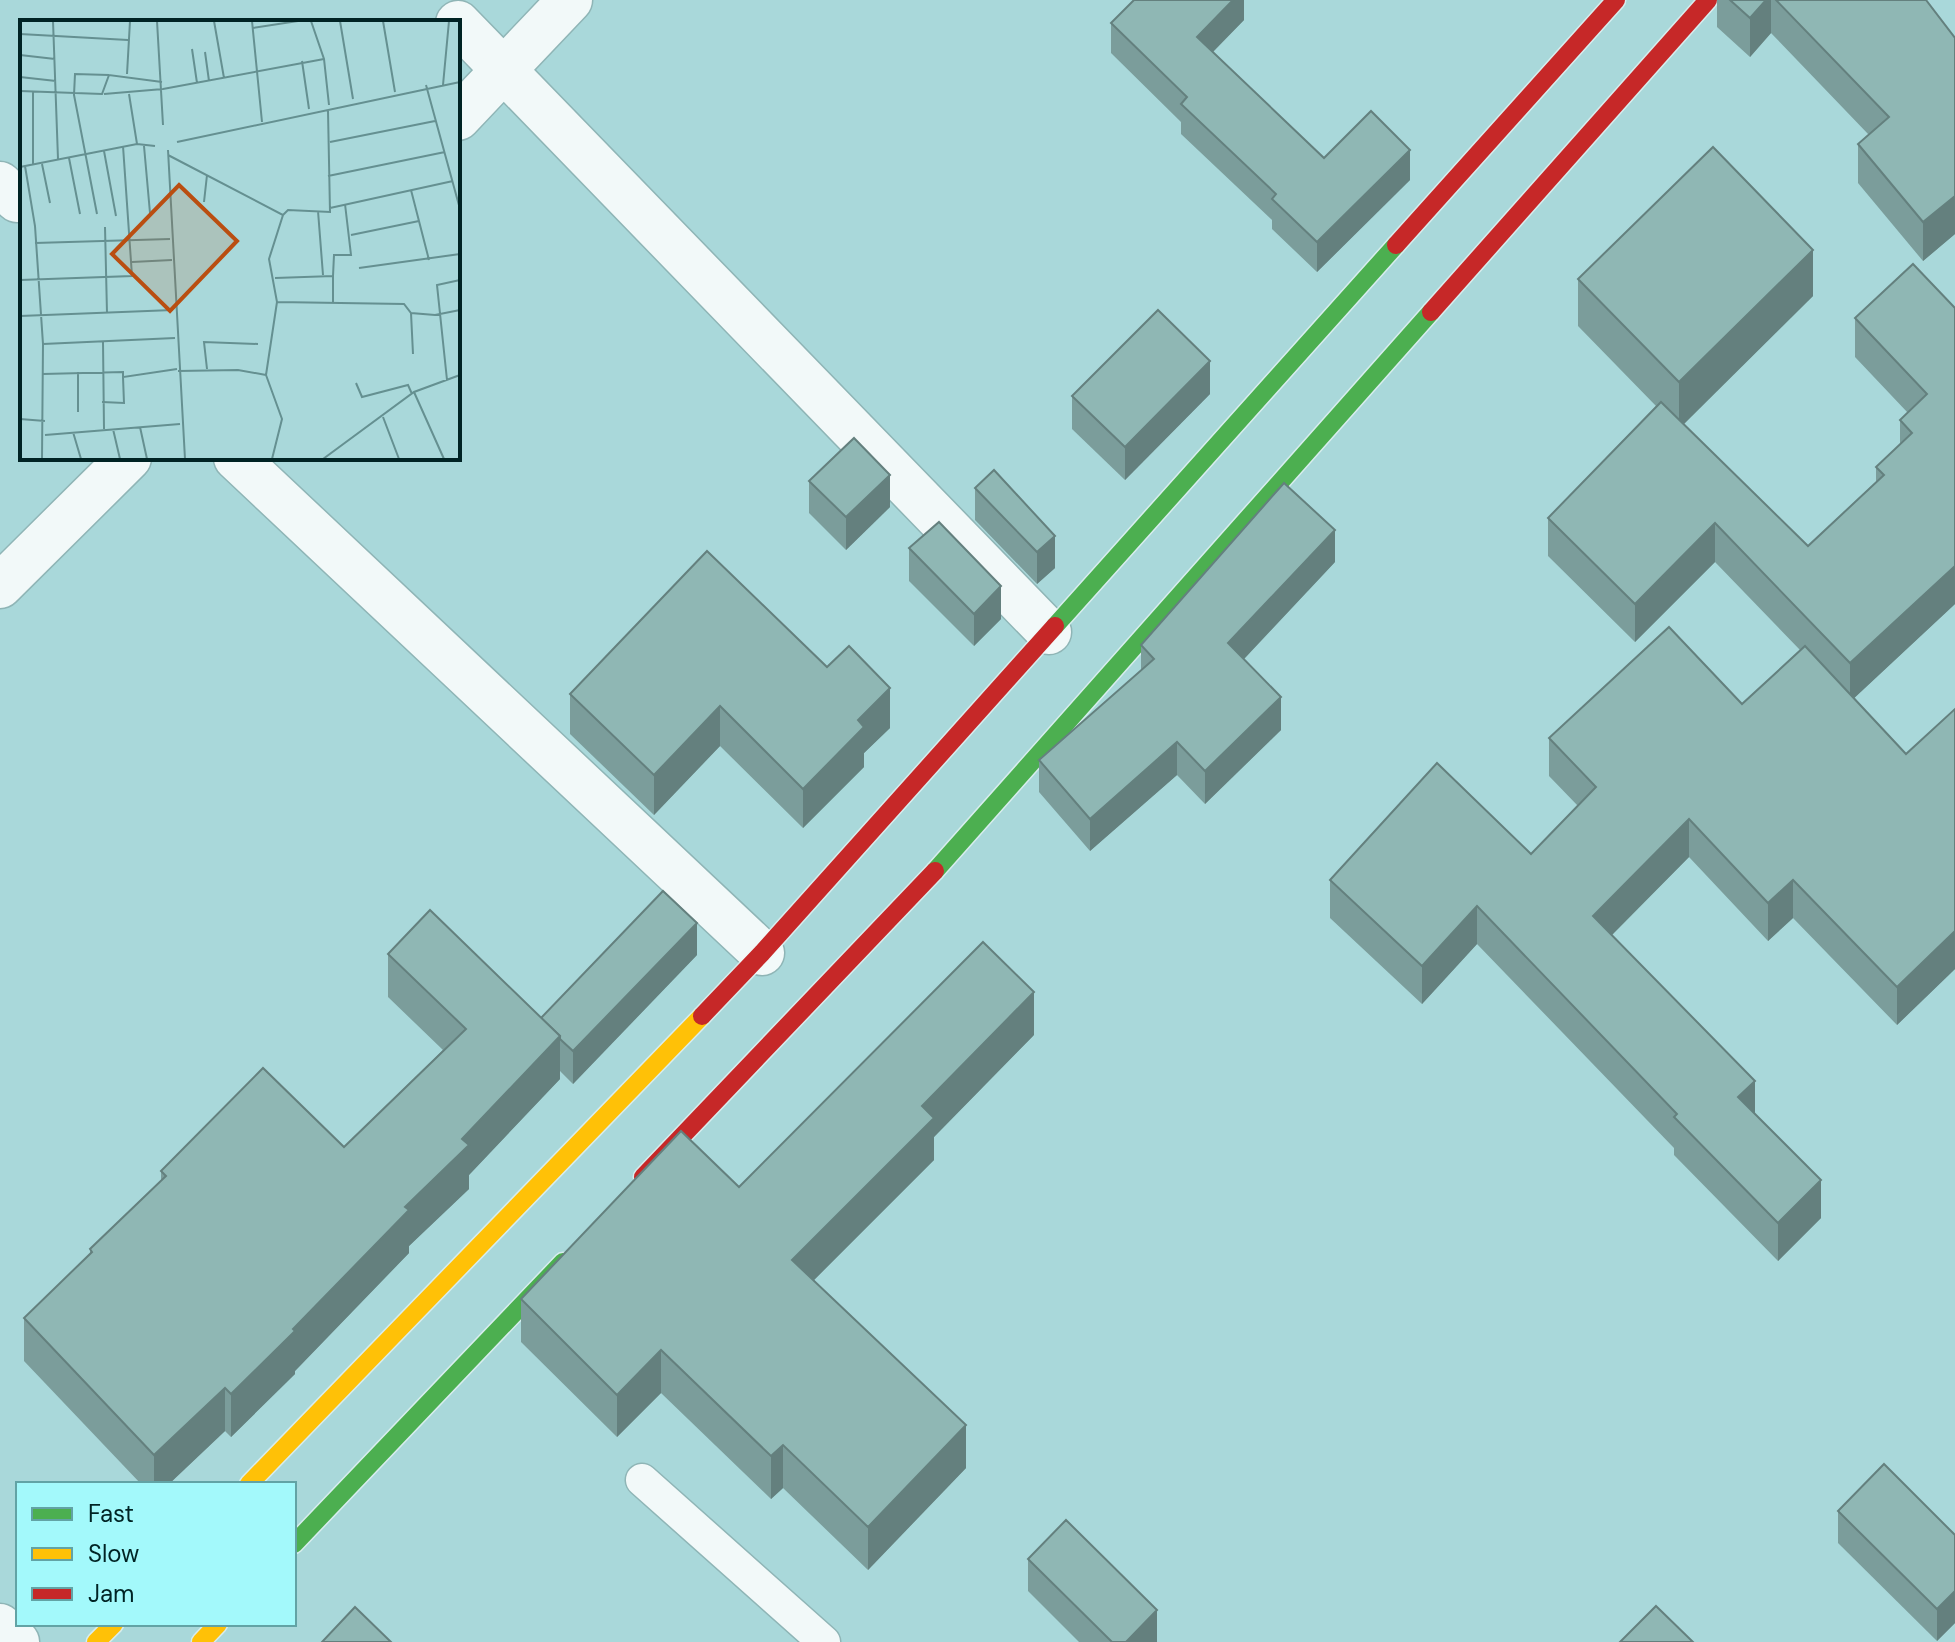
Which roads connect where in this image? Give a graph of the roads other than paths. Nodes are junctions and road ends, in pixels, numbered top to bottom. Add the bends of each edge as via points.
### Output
1 (435, 0) edge
2 (570, 0) edge
3 (1616, 0) edge
4 (1708, 0) edge
5 (454, 20) edge
6 (460, 26) edge
7 (504, 70) junction
8 (460, 116) edge
9 (127, 460) edge
10 (238, 460) edge
11 (0, 586) edge
12 (1049, 632) junction
13 (762, 953) junction
14 (631, 1189) edge
15 (577, 1247) edge
16 (642, 1480) dead end
17 (251, 1482) edge
18 (296, 1542) edge
19 (0, 1626) edge
20 (112, 1626) edge
21 (216, 1626) edge
22 (17, 1642) edge
23 (96, 1642) edge
24 (201, 1642) edge
25 (824, 1642) edge

1 - 5 street
2 - 7 street
3 - 12 main road
4 - 14 main road via 947,858
6 - 7 street
7 - 8 street
7 - 12 street
9 - 11 street
10 - 13 street
12 - 13 main road
13 - 17 main road
15 - 18 main road
16 - 25 lane
19 - 22 street
20 - 23 main road
21 - 24 main road

